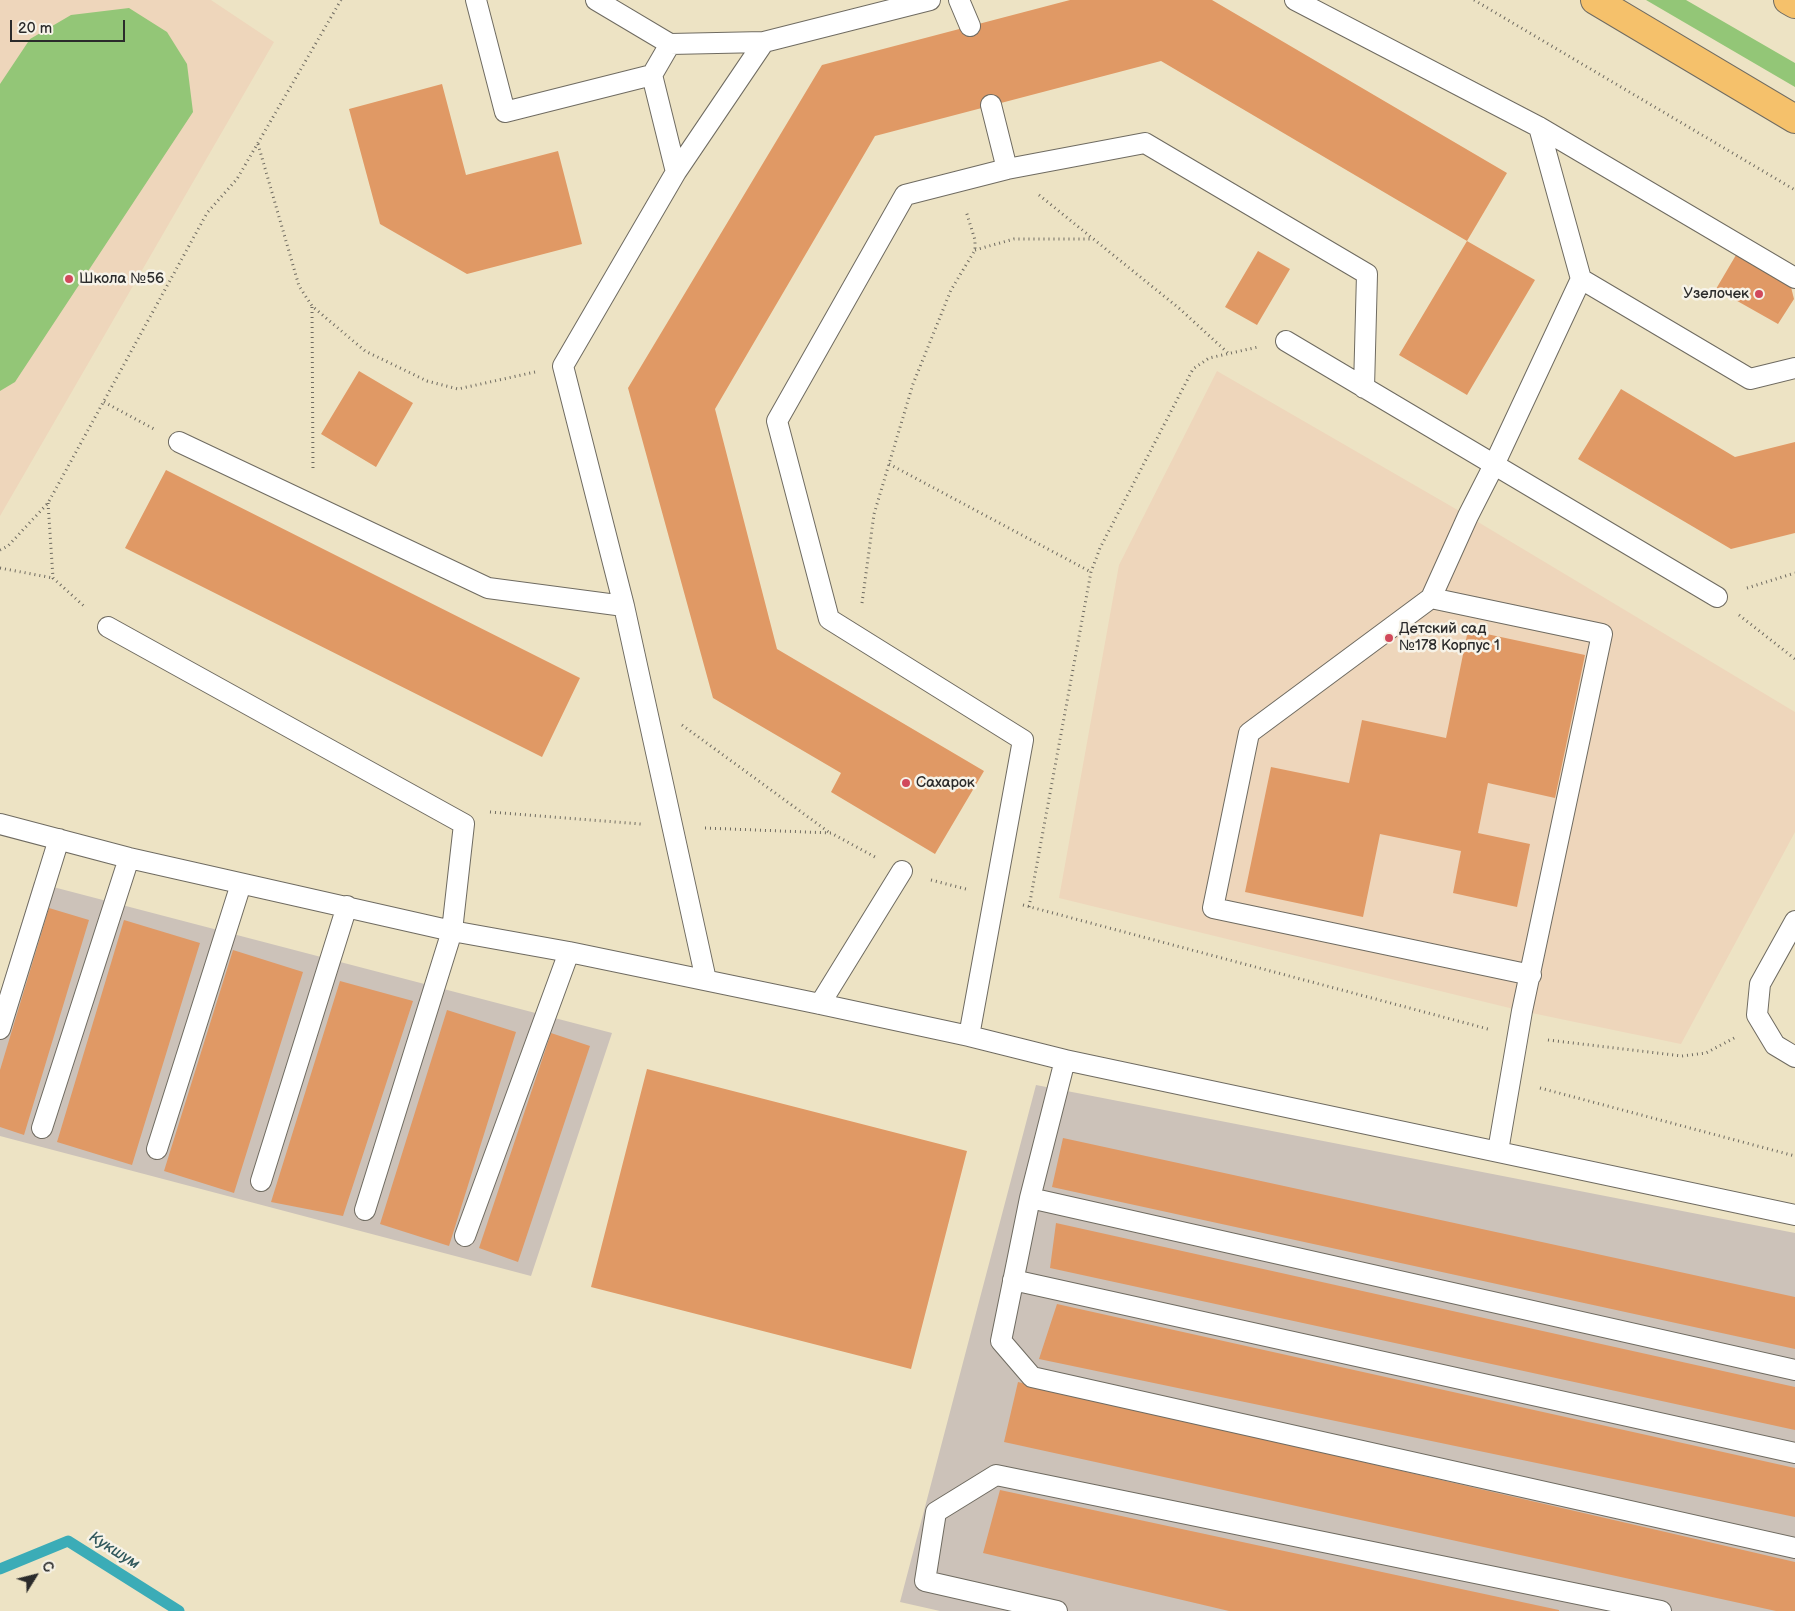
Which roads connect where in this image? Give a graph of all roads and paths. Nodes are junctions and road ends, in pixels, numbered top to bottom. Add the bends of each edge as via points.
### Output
1 (340, 0) edge
2 (476, 0) edge
3 (596, 0) edge
4 (930, 0) edge
5 (959, 0) edge
6 (1295, 0) edge
7 (1474, 0) edge
8 (1595, 0) edge
9 (1788, 0) edge
10 (1795, 4) edge
11 (970, 26) dead end
12 (764, 42) junction
13 (670, 44) junction
14 (652, 75) junction
15 (991, 106) dead end
16 (1795, 119) edge
17 (1539, 127) junction
18 (258, 142) junction
19 (1007, 169) junction
20 (676, 172) junction
21 (957, 182) junction
22 (1795, 190) edge
23 (1094, 239) junction
24 (975, 250) junction
25 (1795, 278) edge
26 (1581, 279) junction
27 (312, 306) junction
28 (1286, 342) joint
29 (1228, 354) junction
30 (563, 366) junction
31 (1795, 368) edge
32 (1364, 388) junction
33 (104, 402) junction
34 (178, 442) joint
35 (889, 464) junction
36 (1494, 465) junction
37 (48, 503) junction
38 (314, 506) junction
39 (0, 550) edge
40 (0, 568) edge
41 (1091, 572) junction
42 (1795, 573) edge
43 (53, 578) junction
44 (1717, 597) junction
45 (1431, 598) junction
46 (624, 606) junction
47 (108, 628) joint
48 (858, 637) junction
49 (1795, 659) edge
50 (644, 698) junction
51 (432, 807) junction
52 (0, 824) edge
53 (673, 827) junction
54 (831, 833) junction
55 (59, 839) junction
56 (128, 858) junction
57 (902, 871) junction
58 (241, 884) junction
59 (995, 897) junction
60 (347, 906) junction
61 (1029, 906) junction
62 (1795, 921) edge
63 (452, 931) junction
64 (569, 952) junction
65 (1531, 975) junction
66 (706, 980) junction
67 (820, 1004) junction
68 (1757, 1015) junction
69 (0, 1029) edge
70 (970, 1036) junction
71 (1518, 1037) junction
72 (1795, 1057) edge
73 (1064, 1060) junction
74 (1510, 1080) junction
75 (42, 1128) dead end
76 (157, 1150) dead end
77 (1498, 1151) junction
78 (1795, 1156) edge
79 (261, 1180) dead end
80 (1030, 1198) junction
81 (365, 1210) dead end
82 (1795, 1215) edge
83 (466, 1236) dead end
84 (1013, 1280) junction
85 (1795, 1370) edge
86 (1795, 1453) edge
87 (1795, 1548) edge
88 (1057, 1611) edge
89 (1661, 1611) edge

1 - 18 path
2 - 14 lane via 505,112
3 - 13 lane
4 - 12 lane
5 - 11 lane
6 - 17 lane
7 - 22 path
8 - 16 main road
9 - 10 main road
12 - 13 lane
12 - 20 lane
13 - 14 lane
14 - 20 lane
15 - 19 lane
17 - 25 lane
17 - 26 lane
18 - 27 path via 299,286
18 - 33 path via 237,179 207,213
19 - 21 lane
19 - 23 path
19 - 32 lane via 1146,143 1367,274
20 - 30 lane
21 - 24 path via 975,240
21 - 48 lane via 905,195 777,421 829,619
23 - 24 path via 1014,239
23 - 29 path via 1180,309
24 - 35 path via 951,290 913,384
26 - 31 lane via 1750,379
26 - 36 lane
27 - 30 path via 365,351 427,381 443,385 458,388
27 - 38 path
28 - 29 path
28 - 32 lane
29 - 41 path via 1209,358 1193,369 1100,548
30 - 46 lane
32 - 36 lane
33 - 34 path
33 - 37 path
34 - 38 lane
35 - 41 path
35 - 48 path via 874,514
36 - 44 lane
36 - 45 lane
37 - 39 path via 8,546
37 - 43 path
38 - 46 lane via 488,588
40 - 43 path
41 - 61 path
42 - 44 path
43 - 47 path
44 - 49 path
45 - 65 lane via 1602,634
45 - 65 lane via 1249,733 1213,908
46 - 50 lane
47 - 51 lane
48 - 59 lane via 1023,740
50 - 53 lane
50 - 54 path
51 - 53 path
51 - 63 lane via 464,824
52 - 55 lane
53 - 54 path
53 - 66 lane
54 - 57 path
55 - 56 lane
55 - 69 lane
56 - 58 lane
56 - 75 lane
57 - 59 path
57 - 67 lane
58 - 60 lane
58 - 76 lane
59 - 61 path
59 - 70 lane
60 - 63 lane
60 - 79 lane
61 - 71 path
62 - 68 lane via 1760,984
63 - 64 lane
63 - 81 lane
64 - 66 lane
64 - 83 lane
65 - 71 lane
66 - 67 lane
67 - 70 lane
68 - 71 path via 1736,1037 1706,1053 1682,1056
68 - 72 lane via 1775,1045
70 - 73 lane
71 - 74 lane
73 - 77 lane
73 - 80 lane
74 - 77 lane
74 - 78 path
77 - 82 lane
80 - 84 lane
80 - 85 lane
84 - 86 lane
84 - 87 lane via 1001,1341 1032,1377
88 - 89 lane via 925,1581 936,1512 996,1475

